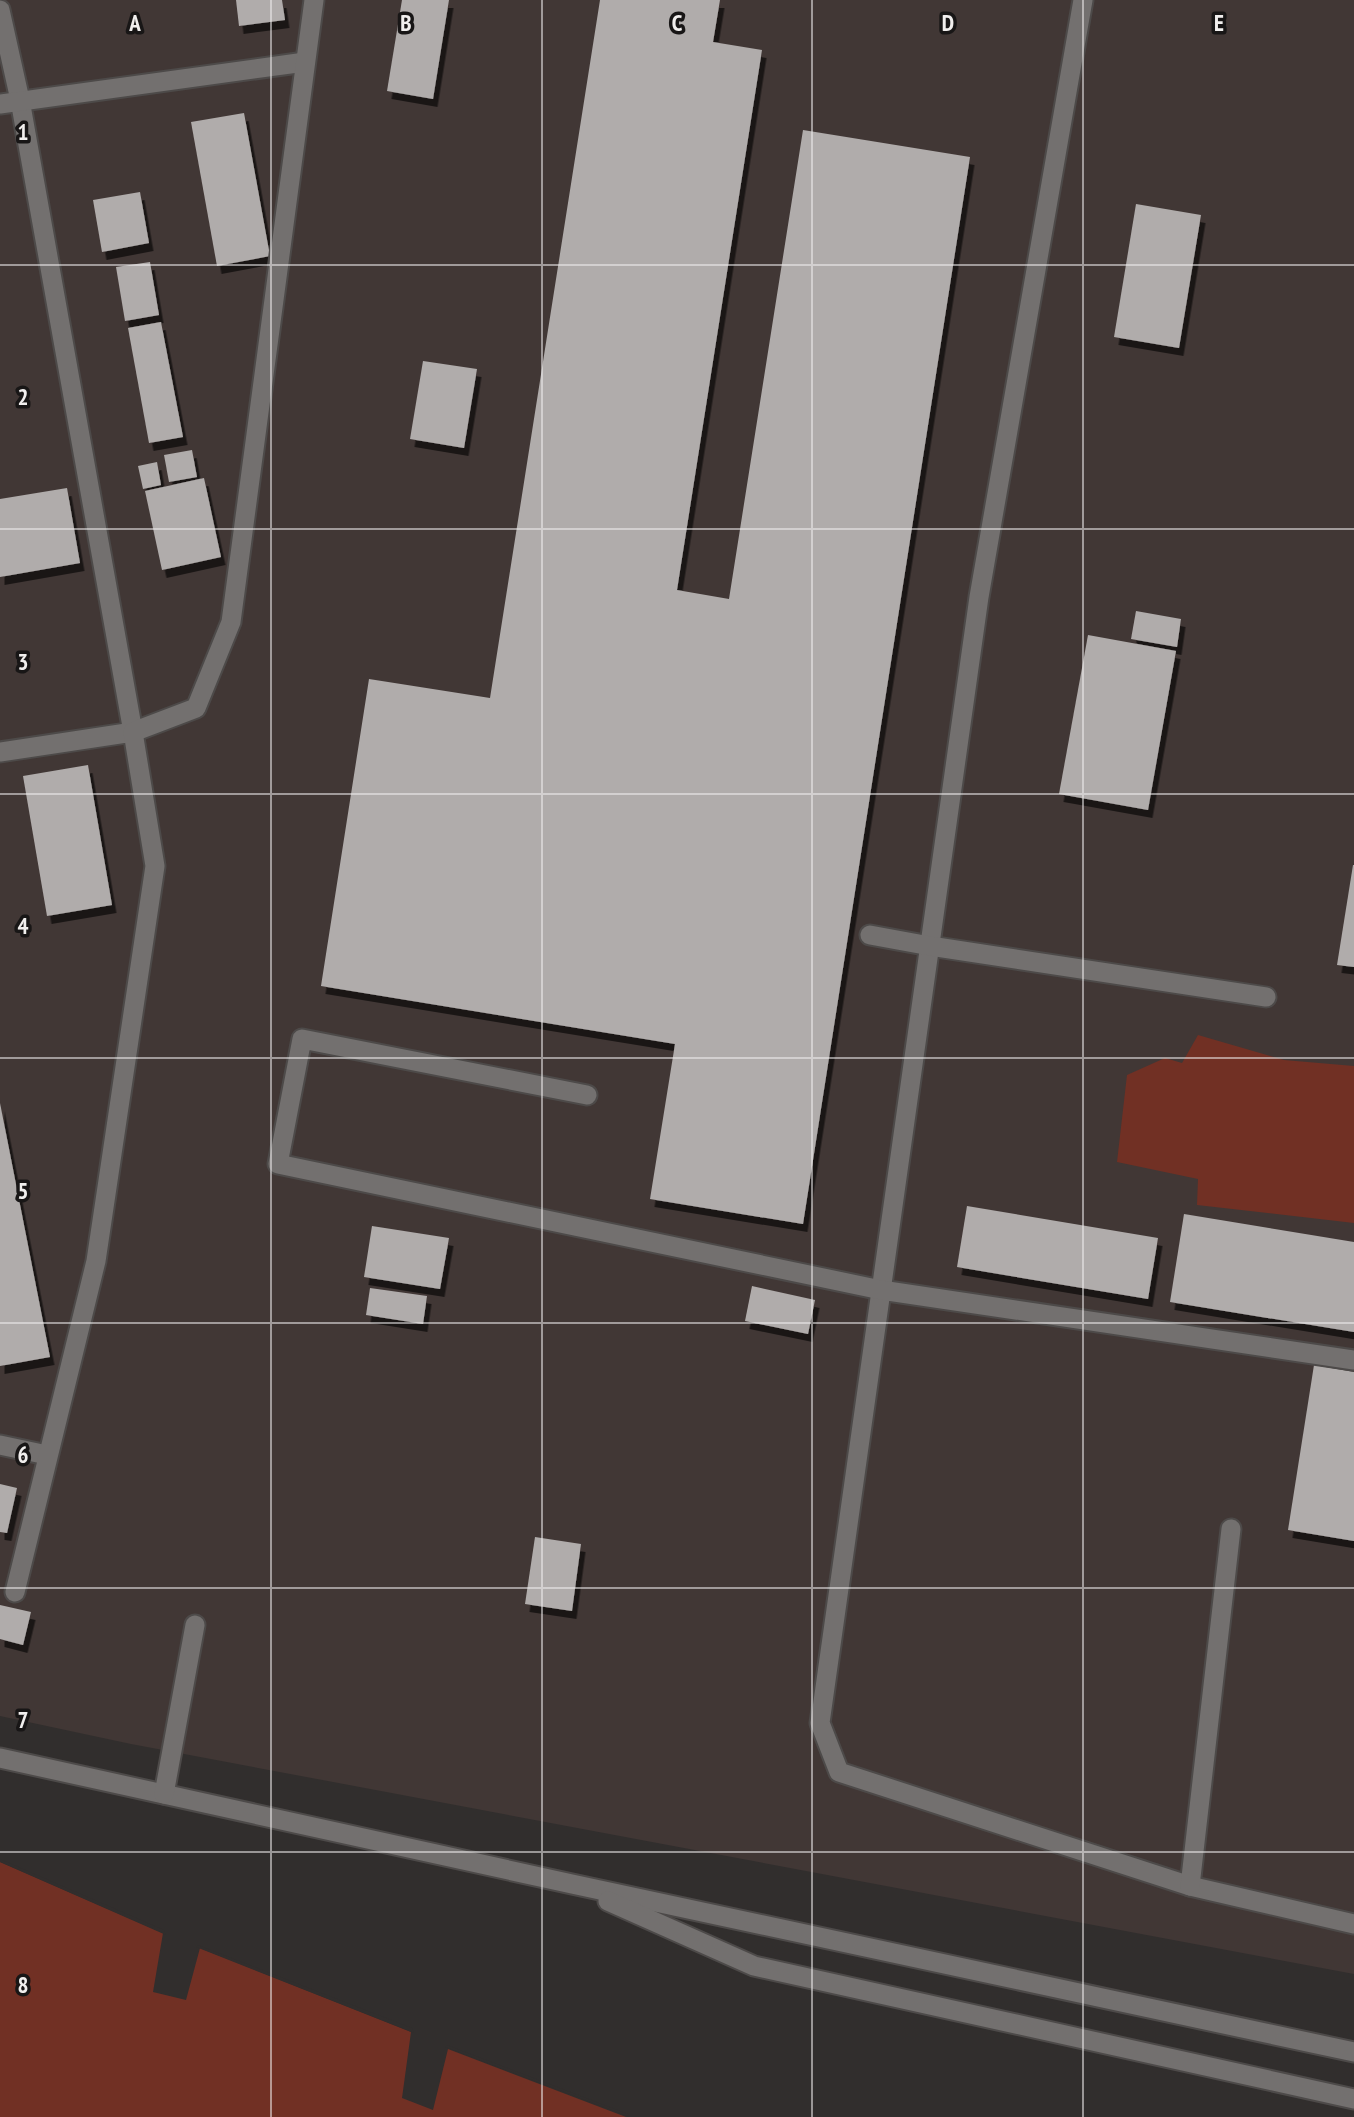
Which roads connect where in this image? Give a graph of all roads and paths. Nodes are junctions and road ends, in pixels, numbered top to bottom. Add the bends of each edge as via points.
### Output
1 (314, 0) edge
2 (1083, 0) edge
3 (0, 10) edge
4 (305, 62) junction
5 (20, 100) junction
6 (0, 104) edge
7 (133, 732) junction
8 (0, 752) edge
9 (870, 935) dead end
10 (930, 946) junction
11 (1266, 997) dead end
12 (587, 1095) dead end
13 (881, 1290) junction
14 (1354, 1360) edge
15 (0, 1445) edge
16 (47, 1455) junction
17 (1231, 1529) dead end
18 (15, 1592) dead end
19 (195, 1625) dead end
20 (0, 1758) edge
21 (164, 1794) junction
22 (572, 1884) junction
23 (1190, 1886) junction
24 (1354, 1923) edge
25 (1354, 2052) edge
26 (1354, 2099) edge

1 - 4 lane
2 - 10 lane via 979,597
3 - 5 lane
4 - 5 lane
4 - 7 lane via 232,622 196,708
5 - 6 lane
5 - 7 lane
7 - 8 lane
7 - 16 lane via 155,866 96,1261
9 - 10 lane
10 - 11 lane
10 - 13 lane
12 - 13 lane via 302,1039 278,1164
13 - 14 lane
13 - 23 lane via 820,1723 839,1772
15 - 16 lane
16 - 18 lane
17 - 23 lane
19 - 21 lane
20 - 21 lane
21 - 22 lane
22 - 25 lane
22 - 26 lane via 754,1966
23 - 24 lane

